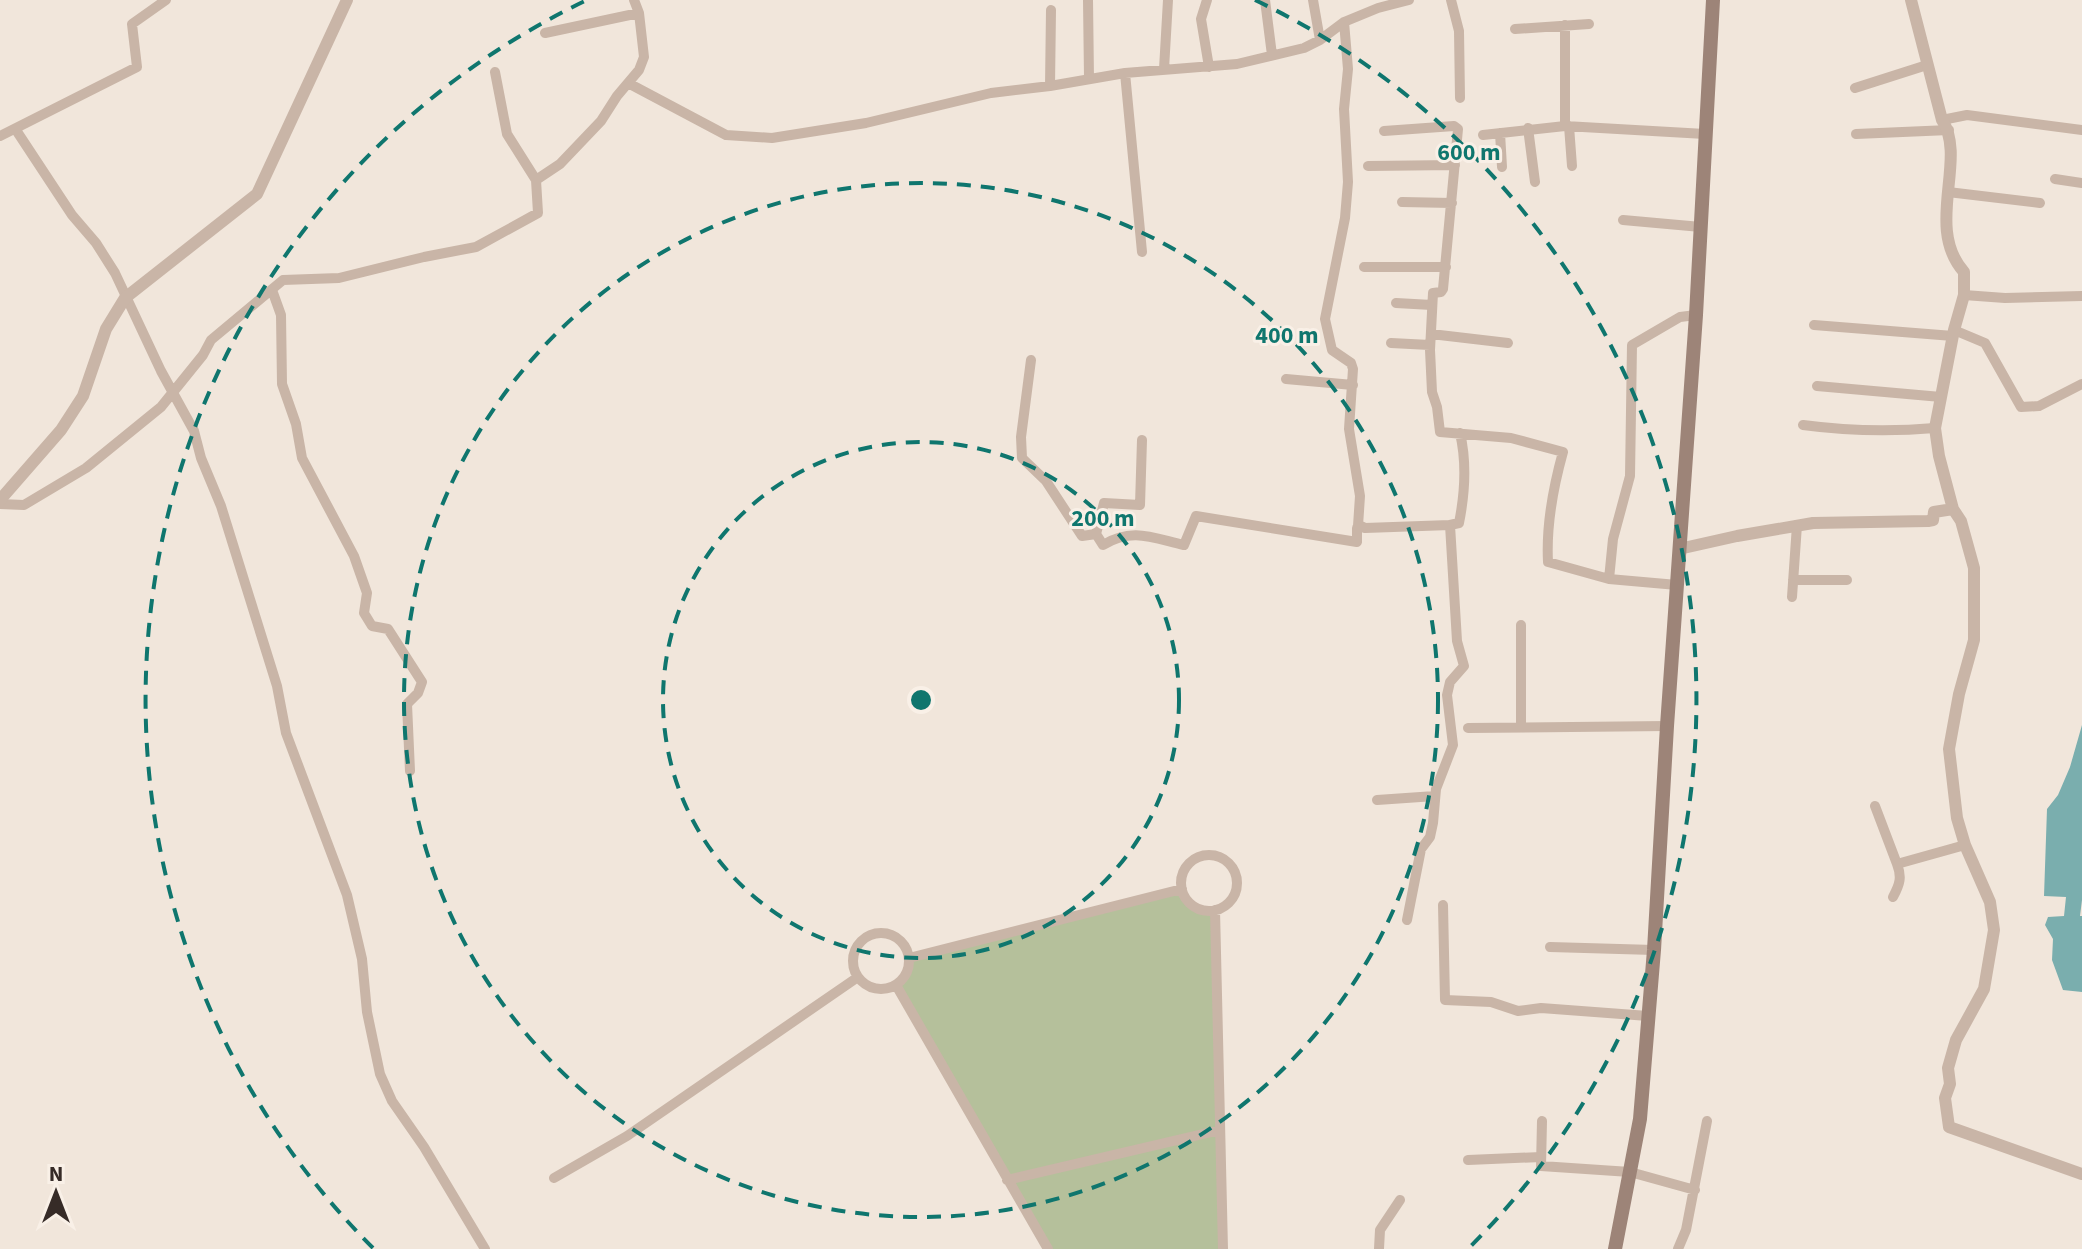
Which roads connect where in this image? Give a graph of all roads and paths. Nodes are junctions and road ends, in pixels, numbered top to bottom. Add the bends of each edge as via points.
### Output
1 (166, 0) edge
2 (347, 0) edge
3 (634, 0) edge
4 (1088, 0) edge
5 (1168, 0) edge
6 (1207, 0) edge
7 (1265, 0) edge
8 (1313, 0) edge
9 (1409, 0) edge
10 (1451, 0) edge
11 (1713, 0) edge
12 (1911, 0) edge
13 (1051, 10) dead end
14 (639, 13) junction
15 (1344, 22) junction
16 (1589, 24) dead end
17 (1565, 25) junction
18 (1515, 29) dead end
19 (545, 33) dead end
20 (1320, 40) junction
21 (1272, 55) junction
22 (1927, 65) junction
23 (1209, 67) junction
24 (1164, 69) junction
25 (495, 72) dead end
26 (1125, 73) junction
27 (1089, 78) junction
28 (628, 83) junction
29 (1050, 86) junction
30 (1855, 88) dead end
31 (1460, 98) dead end
32 (1946, 125) junction
33 (1567, 126) junction
34 (1528, 128) junction
35 (16, 130) junction
36 (2082, 130) edge
37 (1384, 131) dead end
38 (1500, 133) junction
39 (1705, 134) junction
40 (1856, 134) dead end
41 (1483, 135) dead end
42 (0, 136) edge
43 (1455, 165) junction
44 (1368, 166) dead end
45 (1572, 166) dead end
46 (1502, 167) dead end
47 (2055, 179) dead end
48 (536, 180) junction
49 (1535, 182) dead end
50 (2082, 183) edge
51 (1948, 192) junction
52 (1402, 202) dead end
53 (1452, 203) junction
54 (2040, 203) dead end
55 (1623, 220) dead end
56 (1701, 227) junction
57 (1142, 252) dead end
58 (1364, 267) dead end
59 (1446, 267) junction
60 (272, 290) junction
61 (1964, 295) junction
62 (2082, 296) edge
63 (125, 298) junction
64 (1396, 303) dead end
65 (1432, 305) junction
66 (1696, 315) junction
67 (1814, 325) dead end
68 (1954, 333) junction
69 (1430, 339) junction
70 (1391, 343) dead end
71 (1508, 343) dead end
72 (1031, 360) dead end
73 (1286, 379) dead end
74 (2082, 384) edge
75 (1353, 385) junction
76 (1817, 386) dead end
77 (174, 393) junction
78 (1941, 397) junction
79 (1803, 425) dead end
80 (1935, 428) junction
81 (1460, 433) junction
82 (1142, 440) dead end
83 (0, 502) edge
84 (1953, 509) junction
85 (1450, 525) junction
86 (1797, 525) junction
87 (1358, 526) junction
88 (1096, 534) junction
89 (1679, 549) junction
90 (1609, 579) junction
91 (1793, 580) junction
92 (1847, 580) dead end
93 (1677, 585) junction
94 (1792, 597) dead end
95 (1521, 625) dead end
96 (1667, 726) junction
97 (1521, 727) junction
98 (1468, 728) dead end
99 (410, 771) dead end
100 (1435, 796) junction
101 (1377, 800) dead end
102 (1875, 806) dead end
103 (1965, 845) junction
104 (1897, 864) junction
105 (1182, 889) junction
106 (1893, 897) dead end
107 (1443, 905) dead end
108 (1215, 910) junction
109 (1407, 920) dead end
110 (1550, 947) dead end
111 (1654, 950) junction
112 (909, 958) junction
113 (858, 977) junction
114 (896, 985) junction
115 (1648, 1016) junction
116 (1542, 1121) dead end
117 (1707, 1121) dead end
118 (1220, 1130) junction
119 (1541, 1157) junction
120 (1468, 1160) dead end
121 (1630, 1172) junction
122 (2082, 1174) edge
123 (554, 1178) dead end
124 (1007, 1180) junction
125 (1695, 1190) junction
126 (1400, 1200) dead end
127 (485, 1249) edge
128 (1048, 1249) edge
129 (1223, 1249) edge
130 (1379, 1249) edge
131 (1615, 1249) edge
132 (1678, 1249) edge

1 - 35 street via 132,24 137,67
2 - 63 street via 257,194
3 - 14 street
4 - 27 street
5 - 24 street
6 - 23 street via 1201,19
7 - 21 street
8 - 20 street
9 - 15 street
10 - 31 street via 1459,31
11 - 39 main road
12 - 22 street
13 - 29 street
14 - 19 street
14 - 28 street via 644,57
15 - 20 street
15 - 75 street via 1348,182 1325,319 1332,350 1351,363
16 - 17 street
17 - 18 street
17 - 33 street
20 - 21 street
21 - 23 street
22 - 30 street
22 - 32 street
23 - 24 street
24 - 26 street
25 - 48 street via 507,134
26 - 27 street
26 - 57 street
27 - 29 street
28 - 29 street via 726,135 772,138
28 - 48 street via 601,121 560,164
32 - 36 street via 1967,115
32 - 40 street
32 - 51 street
33 - 34 street
33 - 39 street
33 - 45 street
34 - 38 street
34 - 49 street
35 - 42 street
35 - 63 street via 109,263
37 - 43 street via 1456,127
38 - 41 street
38 - 46 street
39 - 56 main road
43 - 44 street
43 - 53 street
47 - 50 street
48 - 60 street via 538,213 476,247 339,278 283,280
51 - 54 street
51 - 61 street via 1948,237 1964,272
52 - 53 street
53 - 59 street
55 - 56 street
56 - 66 main road
58 - 59 street
59 - 65 street via 1443,291 1433,293
60 - 77 street via 211,340
60 - 99 street via 281,315 282,384 302,458 354,556 367,593 364,613 372,626 388,629 422,682 407,704
61 - 62 street
61 - 68 street
63 - 77 street
63 - 83 street via 106,329 83,396
64 - 65 street
65 - 69 street
66 - 89 main road
66 - 90 street via 1680,317 1632,345 1630,476 1613,539
67 - 68 street
68 - 74 street via 1985,343 2021,407 2039,406
68 - 78 street
69 - 70 street
69 - 71 street
69 - 81 street via 1440,432
72 - 88 street via 1022,458 1046,481 1082,536
73 - 75 street
75 - 87 street via 1349,429 1360,496
76 - 78 street
77 - 83 street via 86,468 24,505
77 - 127 street via 221,506 277,686 286,733 347,895 380,1074
78 - 80 street
79 - 80 street via 1884,432
80 - 84 street
81 - 85 street via 1464,499 1459,523
81 - 90 street via 1511,438 1563,452 1551,501 1548,562
82 - 88 street via 1140,505 1104,503
84 - 86 street via 1934,512 1928,521
84 - 103 street via 1974,568 1974,640 1949,749
85 - 87 street
85 - 100 street via 1457,641 1464,666 1447,695 1453,745
86 - 89 street
86 - 91 street
87 - 88 street via 1357,542 1196,516 1184,545 1131,533 1103,545
89 - 93 main road
90 - 93 street
91 - 92 street
91 - 94 street
93 - 96 main road
95 - 97 street
96 - 97 street
96 - 111 main road
97 - 98 street
100 - 101 street
100 - 109 street via 1430,837 1421,849
102 - 104 street
103 - 104 street
103 - 122 street via 1990,902 1994,930 1984,989 1956,1040 1948,1068 1945,1098 1955,1129
104 - 106 street via 1901,875
105 - 108 street via 1194,906
105 - 108 street via 1186,867 1194,860 1204,855 1225,859 1233,867 1237,888 1225,906
105 - 112 street
107 - 115 street via 1445,1000 1491,1002 1518,1011
108 - 118 street
110 - 111 street
111 - 115 main road
112 - 113 street via 905,947 888,934 865,938 853,956
112 - 114 street
113 - 114 street via 876,989
113 - 123 street via 627,1136
114 - 124 street
115 - 121 main road
116 - 119 street
117 - 125 street
118 - 124 street
118 - 129 street
119 - 120 street
119 - 121 street via 1545,1167
121 - 125 street
121 - 131 main road
124 - 128 street
125 - 132 street
126 - 130 street via 1380,1230

